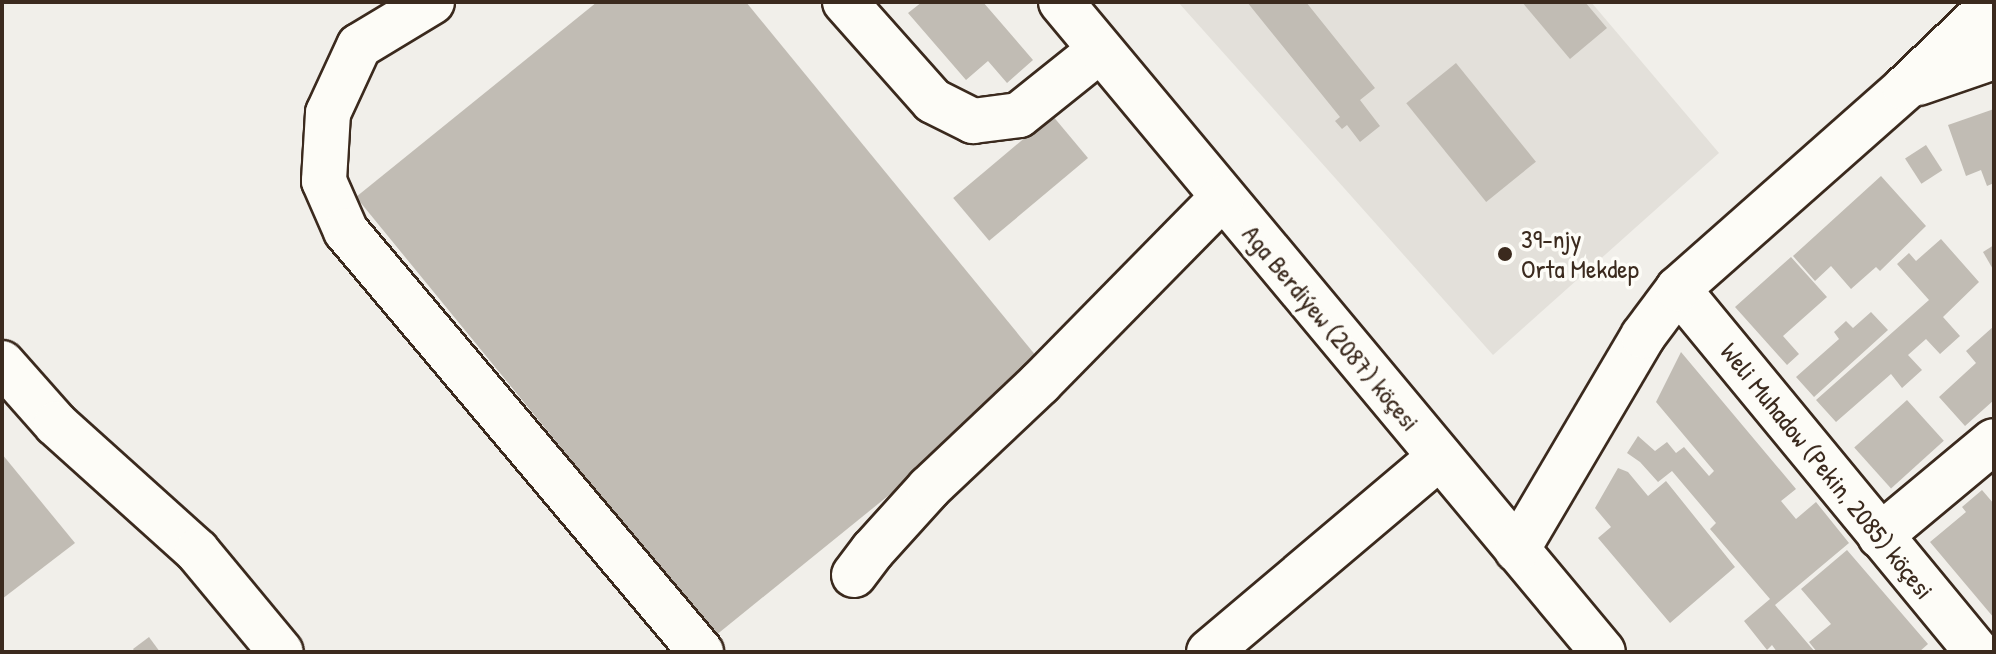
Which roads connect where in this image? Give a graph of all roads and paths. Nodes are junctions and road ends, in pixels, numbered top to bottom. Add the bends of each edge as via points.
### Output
1 (432, 2) edge
2 (845, 2) edge
3 (1061, 2) edge
4 (1994, 3) edge
5 (1099, 51) junction
6 (1994, 57) edge
7 (1905, 88) junction
8 (1222, 198) junction
9 (1678, 289) junction
10 (2, 363) edge
11 (1994, 441) edge
12 (1440, 457) junction
13 (1880, 536) junction
14 (1517, 550) junction
15 (854, 575) dead end
16 (281, 652) edge
17 (701, 652) edge
18 (1209, 652) edge
19 (1603, 652) edge
20 (1977, 652) edge

1 - 17 street via 359,46 328,113 324,181 346,231
2 - 5 street via 933,101 973,121 1019,115
3 - 5 street, Aga Berdiýew (2087) köçesi
4 - 7 street
5 - 8 street, Aga Berdiýew (2087) köçesi
6 - 7 street
7 - 9 street
8 - 12 street, Aga Berdiýew (2087) köçesi
8 - 15 street via 898,520
9 - 13 street, Weli Muhadow (Pekin, 2085) köçesi
9 - 14 street via 1643,336
10 - 16 street via 56,424 197,551
11 - 13 street
12 - 14 street, Aga Berdiýew (2087) köçesi
12 - 18 street
13 - 20 street, Weli Muhadow (Pekin, 2085) köçesi
14 - 19 street, Aga Berdiýew (2087) köçesi

